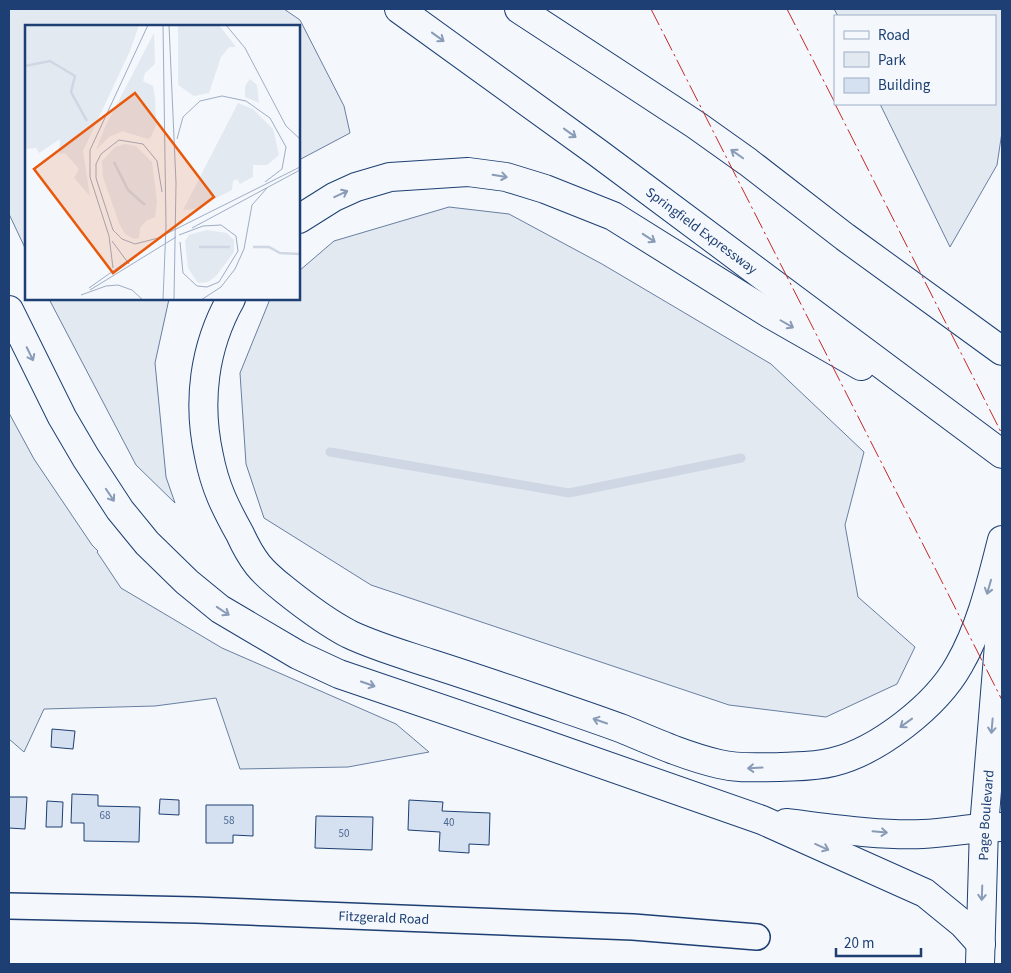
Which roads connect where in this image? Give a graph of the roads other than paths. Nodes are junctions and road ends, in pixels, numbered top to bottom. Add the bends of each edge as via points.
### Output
1 (399, 9) edge
2 (519, 9) edge
3 (547, 9) edge
4 (666, 106) junction
5 (300, 218) edge
6 (230, 300) edge
7 (9, 310) edge
8 (995, 335) edge
9 (965, 425) junction
10 (1002, 454) edge
11 (1002, 540) edge
12 (1002, 608) edge
13 (762, 820) junction
14 (993, 827) edge
15 (9, 906) edge
16 (757, 937) dead end
17 (980, 954) edge

1 -> 9 main road, Springfield Expressway
2 - 4 main road
3 - 4 main road
8 -> 4 main road via 845,237 768,177
5 -> 9 main road via 334,197 390,177 468,172 526,182 613,216 770,314
11 -> 6 main road via 981,617 959,666 935,699 892,732 853,755 812,766 738,768 685,754 366,641 323,618 267,575 251,554 218,493 204,431 203,396 208,360 217,325
7 -> 13 main road via 62,417 120,510 147,543 187,582 220,608 298,655 338,674
9 - 10 main road, Springfield Expressway
12 -> 14 main road, Page Boulevard
13 -> 14 main road via 900,834
13 -> 17 main road via 924,893 964,924
14 -> 17 main road, Page Boulevard
15 - 16 street, Fitzgerald Road via 623,927

